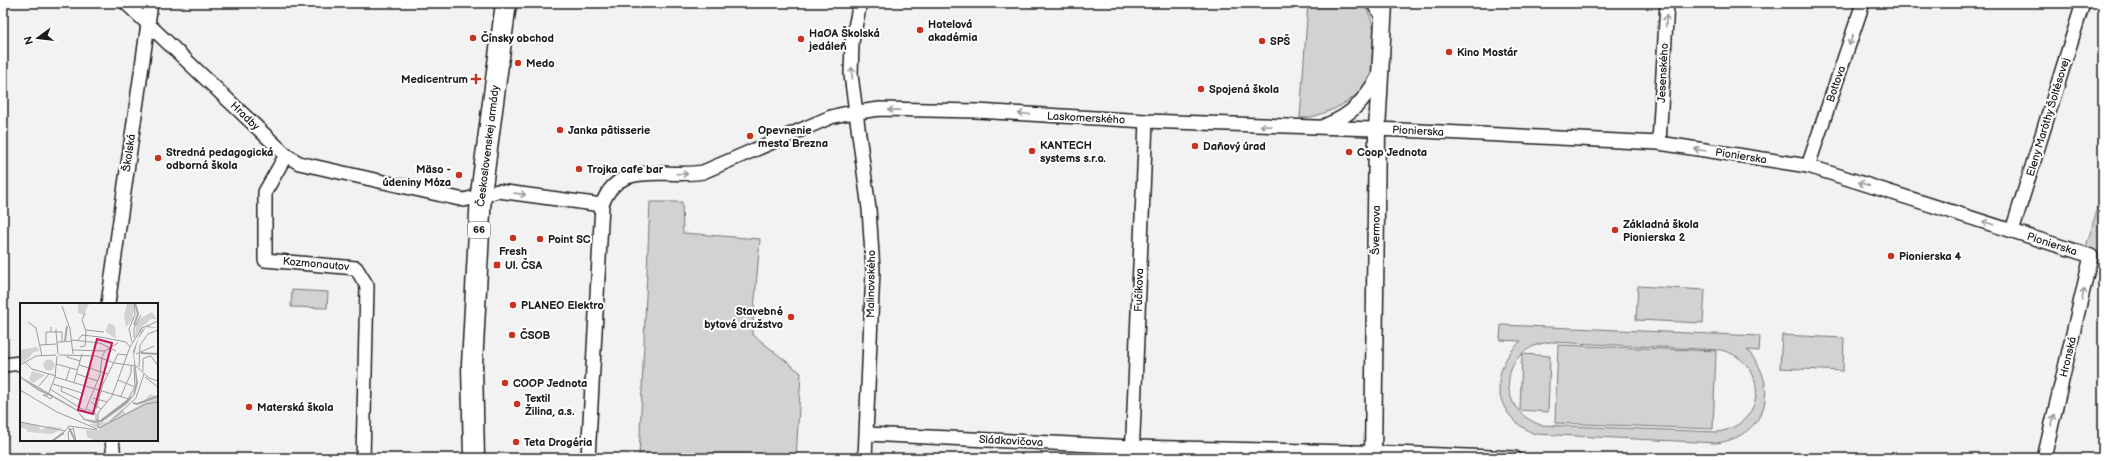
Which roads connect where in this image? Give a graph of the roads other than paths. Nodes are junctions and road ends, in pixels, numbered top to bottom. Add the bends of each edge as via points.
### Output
1 (126, 3) edge
2 (152, 3) edge
3 (506, 3) edge
4 (860, 3) edge
5 (1373, 3) edge
6 (1667, 3) edge
7 (1863, 3) edge
8 (2083, 3) edge
9 (1383, 11) edge
10 (147, 23) junction
11 (1380, 74) junction
12 (856, 112) junction
13 (1146, 121) junction
14 (1311, 128) junction
15 (1377, 130) junction
16 (1659, 143) junction
17 (286, 154) junction
18 (1808, 166) junction
19 (481, 194) junction
20 (602, 205) junction
21 (2012, 231) junction
22 (2092, 256) joint
23 (108, 303) edge
24 (20, 363) edge
25 (3, 365) edge
26 (867, 434) junction
27 (112, 441) edge
28 (1133, 453) edge
29 (1373, 455) edge
30 (114, 458) edge
31 (363, 458) edge
32 (474, 458) edge
33 (588, 458) edge
34 (866, 458) edge
35 (1515, 458) edge
36 (2044, 458) edge

1 - 10 street, Hradby
2 - 10 street, Školská
3 - 19 main road, Československej armády / 66
12 -> 4 street, Malinovského via 851,60
5 - 9 street
16 -> 6 street, Jesenského
7 -> 18 street, Bottova
8 - 21 street, Eleny Maróthy Šoltésovej
9 - 11 street, Švermova
10 - 17 street, Hradby
10 - 23 street, Školská
11 - 14 street, Laskomerského via 1362,103 1342,119
11 - 15 street, Švermova
13 -> 12 street, Laskomerského via 976,111 880,109
20 -> 12 street via 608,190 622,179 648,172 703,172 831,118
12 - 26 street, Malinovského via 872,241 873,270
14 -> 13 street, Laskomerského
13 - 28 street, Fučíkova
14 - 15 street, Laskomerského
15 - 16 street, Pionierska
15 - 29 street, Švermova
18 -> 16 street, Pionierska
17 - 19 street, Hradby via 299,163 464,200
17 - 31 street, Kozmonautov via 265,192 265,260 356,268 367,286
21 -> 18 street, Pionierska
19 -> 20 street, Hradby via 498,191
19 - 32 main road, Československej armády / 66 via 472,365
20 - 33 street
21 - 22 street, Pionierska
36 -> 22 street, Hronská
24 - 25 street
26 - 28 street, Sládkovičova
26 - 34 street, Malinovského
27 - 30 street
28 - 29 street, Sládkovičova
29 - 35 street, Sládkovičova

